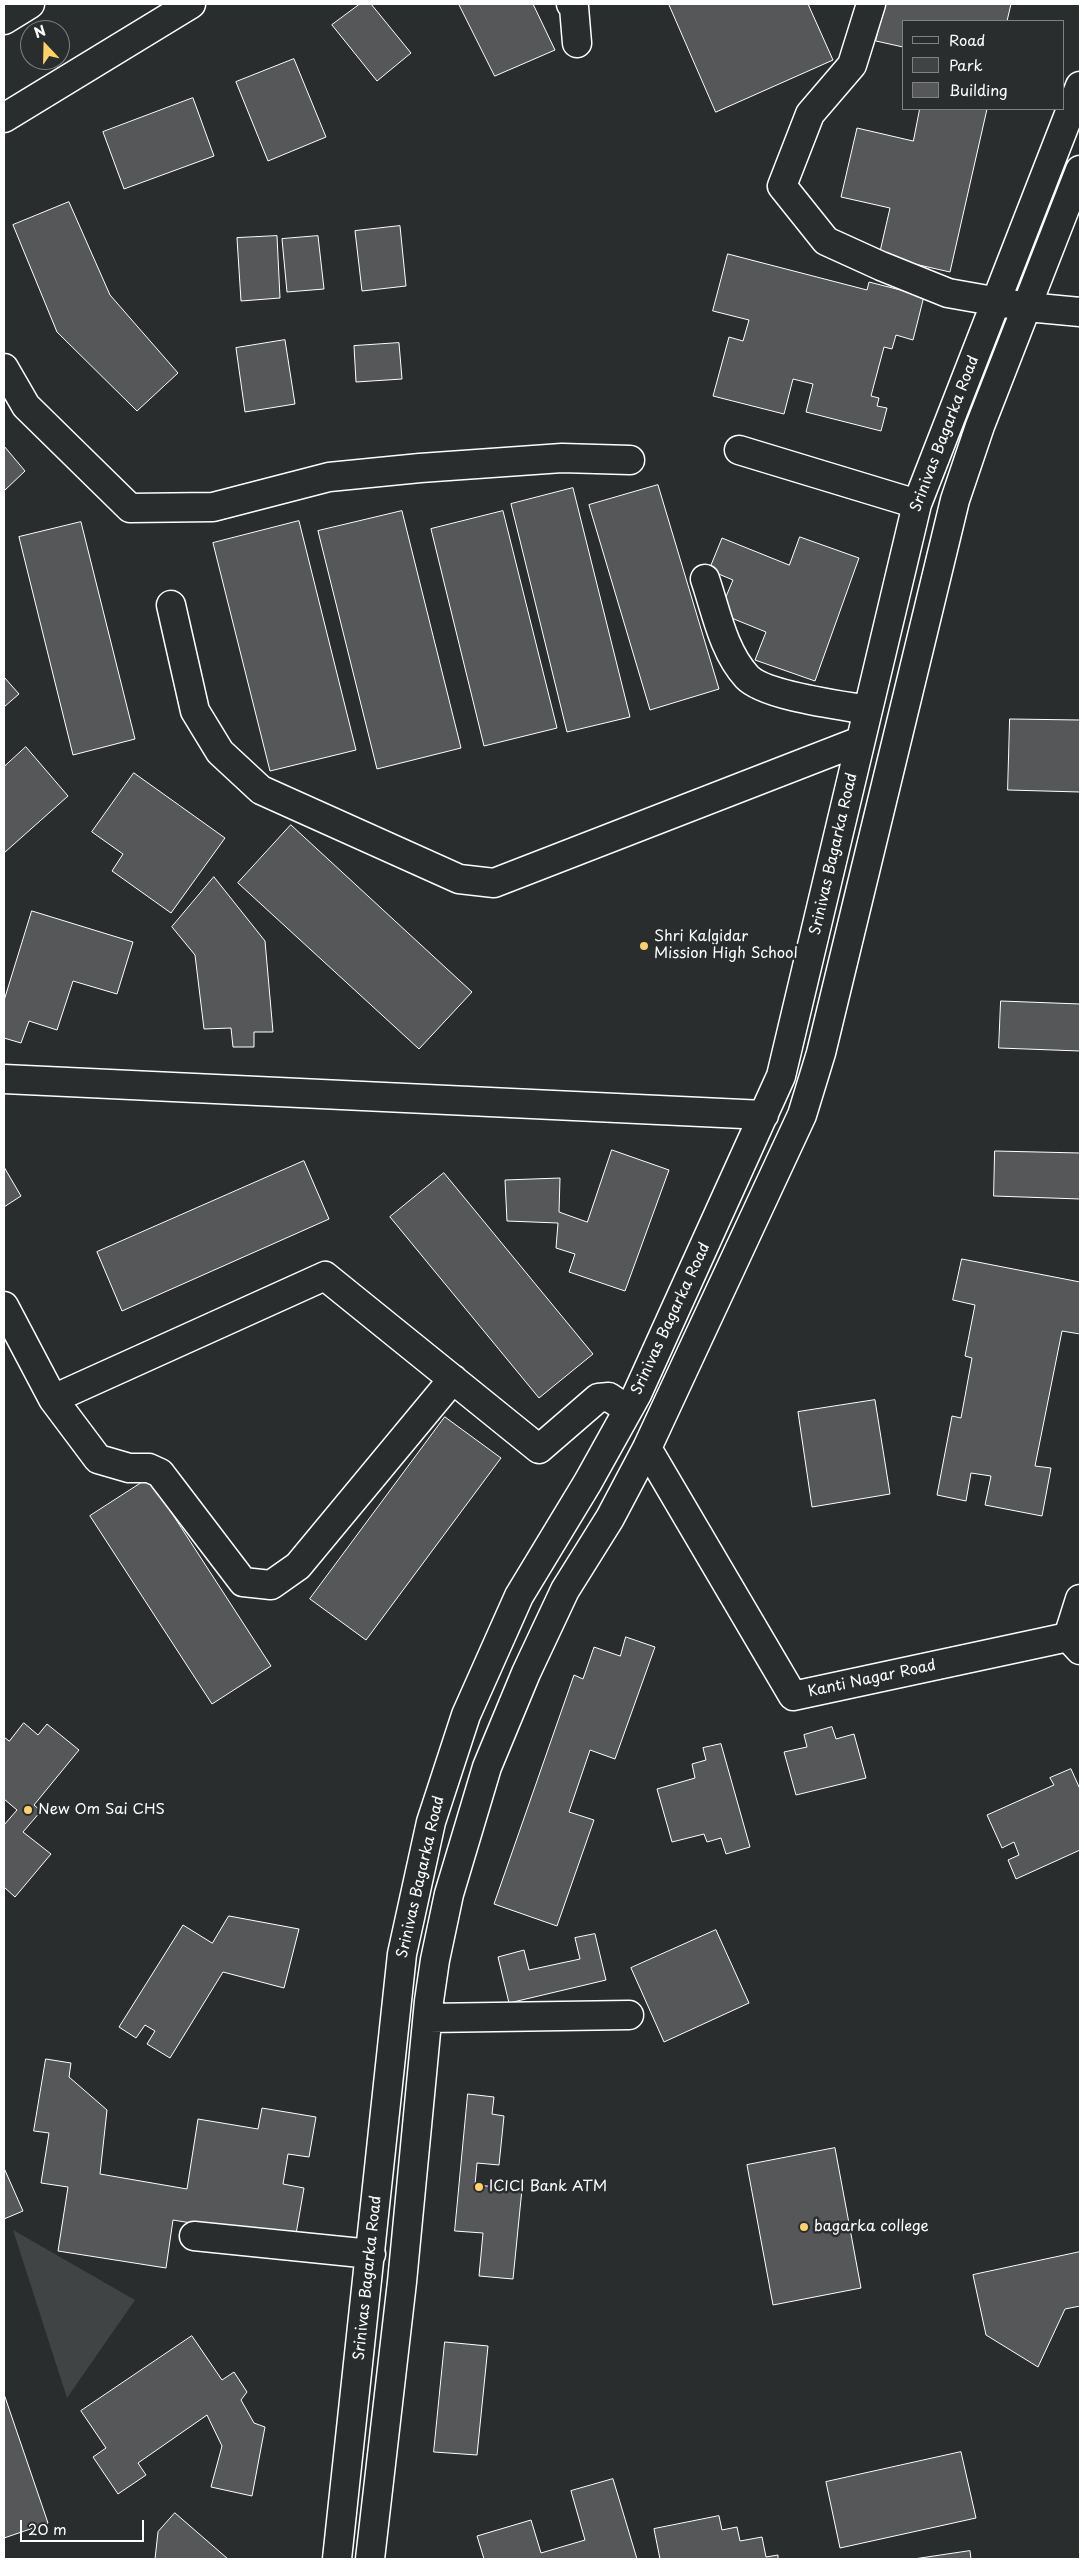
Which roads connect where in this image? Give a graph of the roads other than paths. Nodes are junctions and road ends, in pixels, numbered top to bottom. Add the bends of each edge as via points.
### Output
1 (30, 4) edge
2 (191, 4) edge
3 (571, 4) edge
4 (871, 4) edge
5 (4, 20) edge
6 (577, 43) dead end
7 (1080, 86) edge
8 (4, 118) edge
9 (1080, 170) edge
10 (996, 302) junction
11 (1027, 307) junction
12 (1080, 312) edge
13 (4, 368) edge
14 (740, 450) dead end
15 (630, 460) dead end
16 (917, 504) junction
17 (705, 579) dead end
18 (171, 605) dead end
19 (868, 710) junction
20 (860, 741) junction
21 (4, 1079) edge
22 (764, 1115) junction
23 (4, 1306) edge
24 (453, 1379) junction
25 (53, 1399) junction
26 (628, 1410) junction
27 (647, 1448) junction
28 (1080, 1599) edge
29 (1074, 1644) edge
30 (402, 1954) junction
31 (435, 1960) junction
32 (629, 2015) dead end
33 (428, 2018) junction
34 (194, 2236) dead end
35 (371, 2254) junction
36 (337, 2559) edge
37 (370, 2559) edge

1 - 5 street
2 - 8 street
3 - 6 street via 574,7
4 - 10 street via 852,65 810,114 782,186 826,241 948,294
7 - 10 street, Srinivas Bagarka Road
9 - 11 street, Srinivas Bagarka Road
10 - 11 street
10 - 16 street, Srinivas Bagarka Road
11 - 12 street
11 - 27 street, Srinivas Bagarka Road via 955,500 821,1053 802,1115
13 - 15 street via 26,406 130,508 214,507 329,477 420,468 562,458
14 - 16 street
16 - 19 street, Srinivas Bagarka Road
17 - 19 street via 733,657 748,678 765,690
18 - 20 street via 195,711 220,752 261,790 459,879 494,883
19 - 20 street, Srinivas Bagarka Road
20 - 22 street, Srinivas Bagarka Road via 781,1076
21 - 22 street
22 - 26 street, Srinivas Bagarka Road
23 - 25 street
24 - 25 street via 325,1276
24 - 25 street via 298,1566 271,1585 243,1582 160,1473 149,1468 128,1468 98,1458
24 - 26 street via 539,1449 598,1398 609,1397
26 - 30 street, Srinivas Bagarka Road via 519,1596 466,1715 431,1822
27 - 29 street, Kanti Nagar Road via 793,1696
27 - 31 street, Srinivas Bagarka Road via 610,1518 565,1590 526,1673 487,1768 449,1894
28 - 29 street
30 - 31 street
30 - 35 street, Srinivas Bagarka Road
31 - 33 street, Srinivas Bagarka Road
32 - 33 street
33 - 37 street, Srinivas Bagarka Road
34 - 35 street
35 - 36 street, Srinivas Bagarka Road

